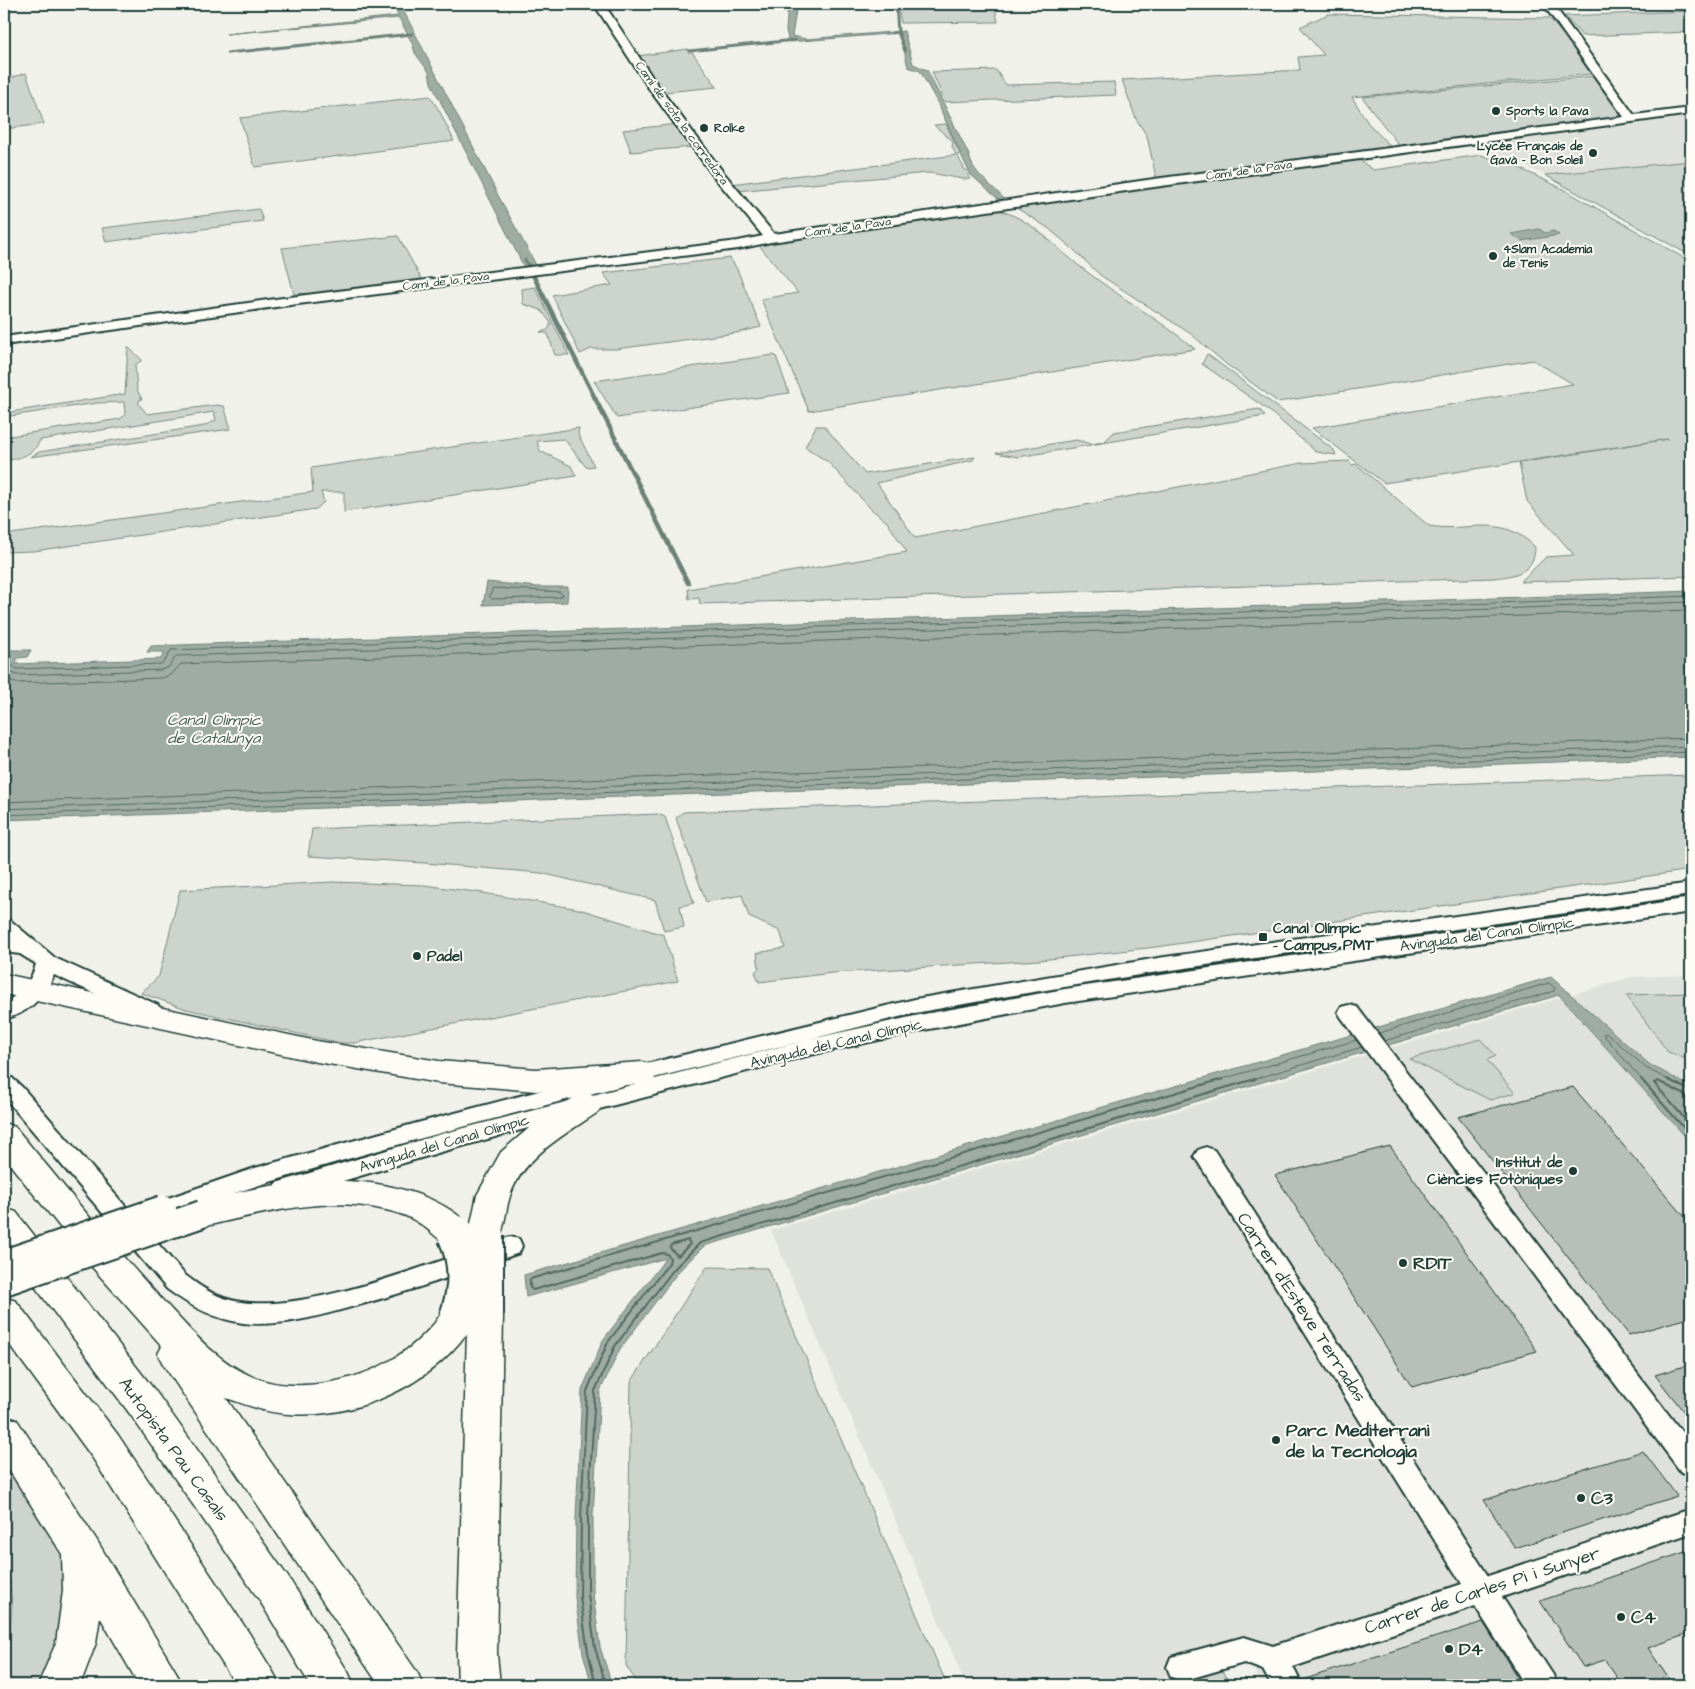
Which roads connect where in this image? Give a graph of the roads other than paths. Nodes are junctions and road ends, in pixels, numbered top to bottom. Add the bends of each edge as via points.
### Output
1 (599, 4) edge
2 (1548, 4) edge
3 (1691, 111) edge
4 (1632, 120) junction
5 (771, 238) junction
6 (4, 341) edge
7 (1691, 889) edge
8 (1691, 905) edge
9 (4, 926) edge
10 (4, 945) edge
11 (40, 957) junction
12 (15, 998) edge
13 (1353, 1018) dead end
14 (180, 1022) junction
15 (4, 1028) edge
16 (4, 1071) edge
17 (642, 1073) junction
18 (9, 1088) edge
19 (587, 1104) junction
20 (4, 1135) edge
21 (1206, 1156) dead end
22 (202, 1214) junction
23 (4, 1220) edge
24 (484, 1238) junction
25 (4, 1262) edge
26 (4, 1282) edge
27 (136, 1296) junction
28 (4, 1311) edge
29 (471, 1318) junction
30 (4, 1431) edge
31 (1691, 1464) edge
32 (1691, 1521) edge
33 (82, 1551) junction
34 (1482, 1589) junction
35 (1182, 1667) dead end
36 (1280, 1673) edge
37 (59, 1685) edge
38 (161, 1685) edge
39 (258, 1685) edge
40 (333, 1685) edge
41 (402, 1685) edge
42 (479, 1685) edge
43 (1542, 1685) edge

1 - 5 street, Camí de sota la corredora via 654,88
2 - 4 street
3 - 4 street, Camí de la Pava
4 - 5 street, Camí de la Pava
5 - 6 street, Camí de la Pava
7 - 17 street, Avinguda del Canal Olímpic via 1158,965 968,996
8 - 19 street, Avinguda del Canal Olímpic via 1037,1000 810,1047
9 - 11 street
10 - 11 street via 24,947
11 - 12 street via 41,981
11 - 14 street via 139,1006
12 - 14 highway
12 - 15 street
13 - 31 street
14 - 17 highway via 361,1060 443,1072 521,1080
16 - 18 street
17 - 25 street, Avinguda del Canal Olímpic, bridge via 408,1133 255,1177
18 - 24 street via 163,1269 187,1292 220,1308 256,1314 304,1310 403,1283
19 - 22 street, Avinguda del Canal Olímpic via 441,1143
19 - 24 highway via 540,1136 513,1160 494,1195
20 - 27 highway
21 - 34 street, Carrer d'Esteve Terradas
22 - 24 highway via 278,1198 365,1194 421,1208
22 - 26 street, Avinguda del Canal Olímpic, bridge
23 - 40 highway, Autopista Pau Casals via 143,1403 274,1589
24 - 29 highway, bridge via 466,1258 468,1278 463,1306
27 - 29 highway via 207,1368 222,1379 254,1393 294,1400 342,1396 371,1387 426,1357
27 - 41 highway
28 - 39 highway via 105,1446
29 - 42 highway
30 - 33 highway
32 - 34 street, Carrer de Carles Pi i Sunyer
33 - 37 highway via 83,1591 76,1643
33 - 38 highway
34 - 36 street, Carrer de Carles Pi i Sunyer
34 - 43 street, Carrer d'Esteve Terradas
35 - 36 street via 1244,1650

